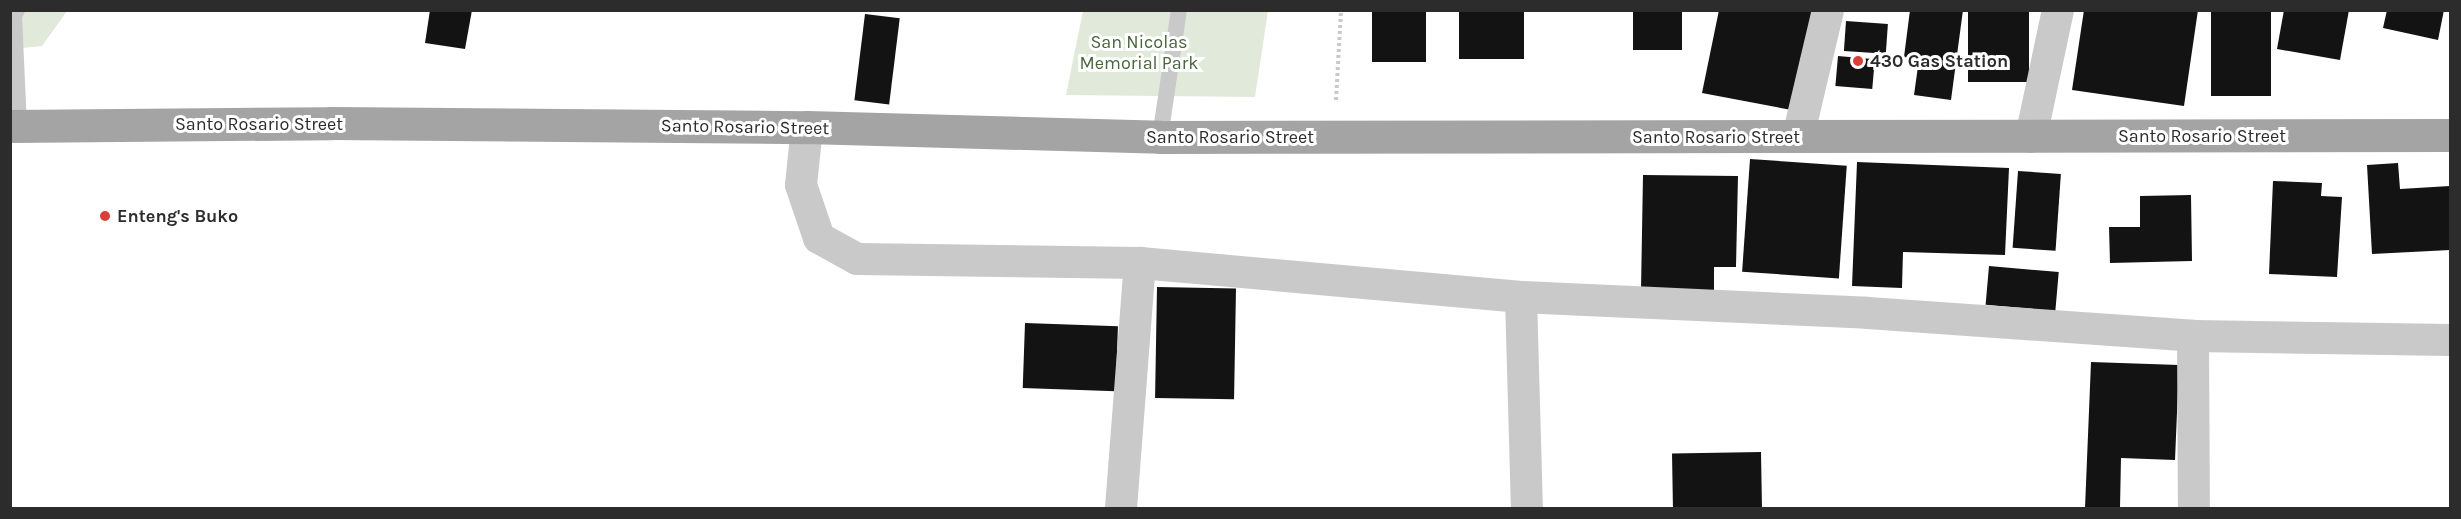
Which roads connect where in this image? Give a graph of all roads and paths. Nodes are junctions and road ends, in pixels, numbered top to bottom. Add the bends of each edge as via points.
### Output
1 (16, 10) edge
2 (1179, 10) edge
3 (1341, 10) edge
4 (1828, 10) edge
5 (2058, 10) edge
6 (2451, 115) edge
7 (15, 125) edge
8 (807, 127) junction
9 (2450, 135) edge
10 (1333, 136) junction
11 (1160, 137) junction
12 (1798, 137) junction
13 (2031, 137) junction
14 (1140, 263) junction
15 (1521, 297) junction
16 (2193, 336) junction
17 (2451, 340) edge
18 (1121, 508) edge
19 (1527, 508) edge
20 (2194, 508) edge

1 - 7 lane
2 - 11 lane
3 - 10 path
4 - 12 street
5 - 13 street
6 - 9 street
7 - 8 main road, Santo Rosario Street
8 - 11 main road, Santo Rosario Street
8 - 14 street via 801,185 819,238 857,259
9 - 13 main road, Santo Rosario Street
10 - 11 main road, Santo Rosario Street
10 - 12 main road, Santo Rosario Street
12 - 13 main road, Santo Rosario Street
14 - 15 street
14 - 18 street
15 - 16 street via 1868,313
15 - 19 street
16 - 17 street
16 - 20 street

